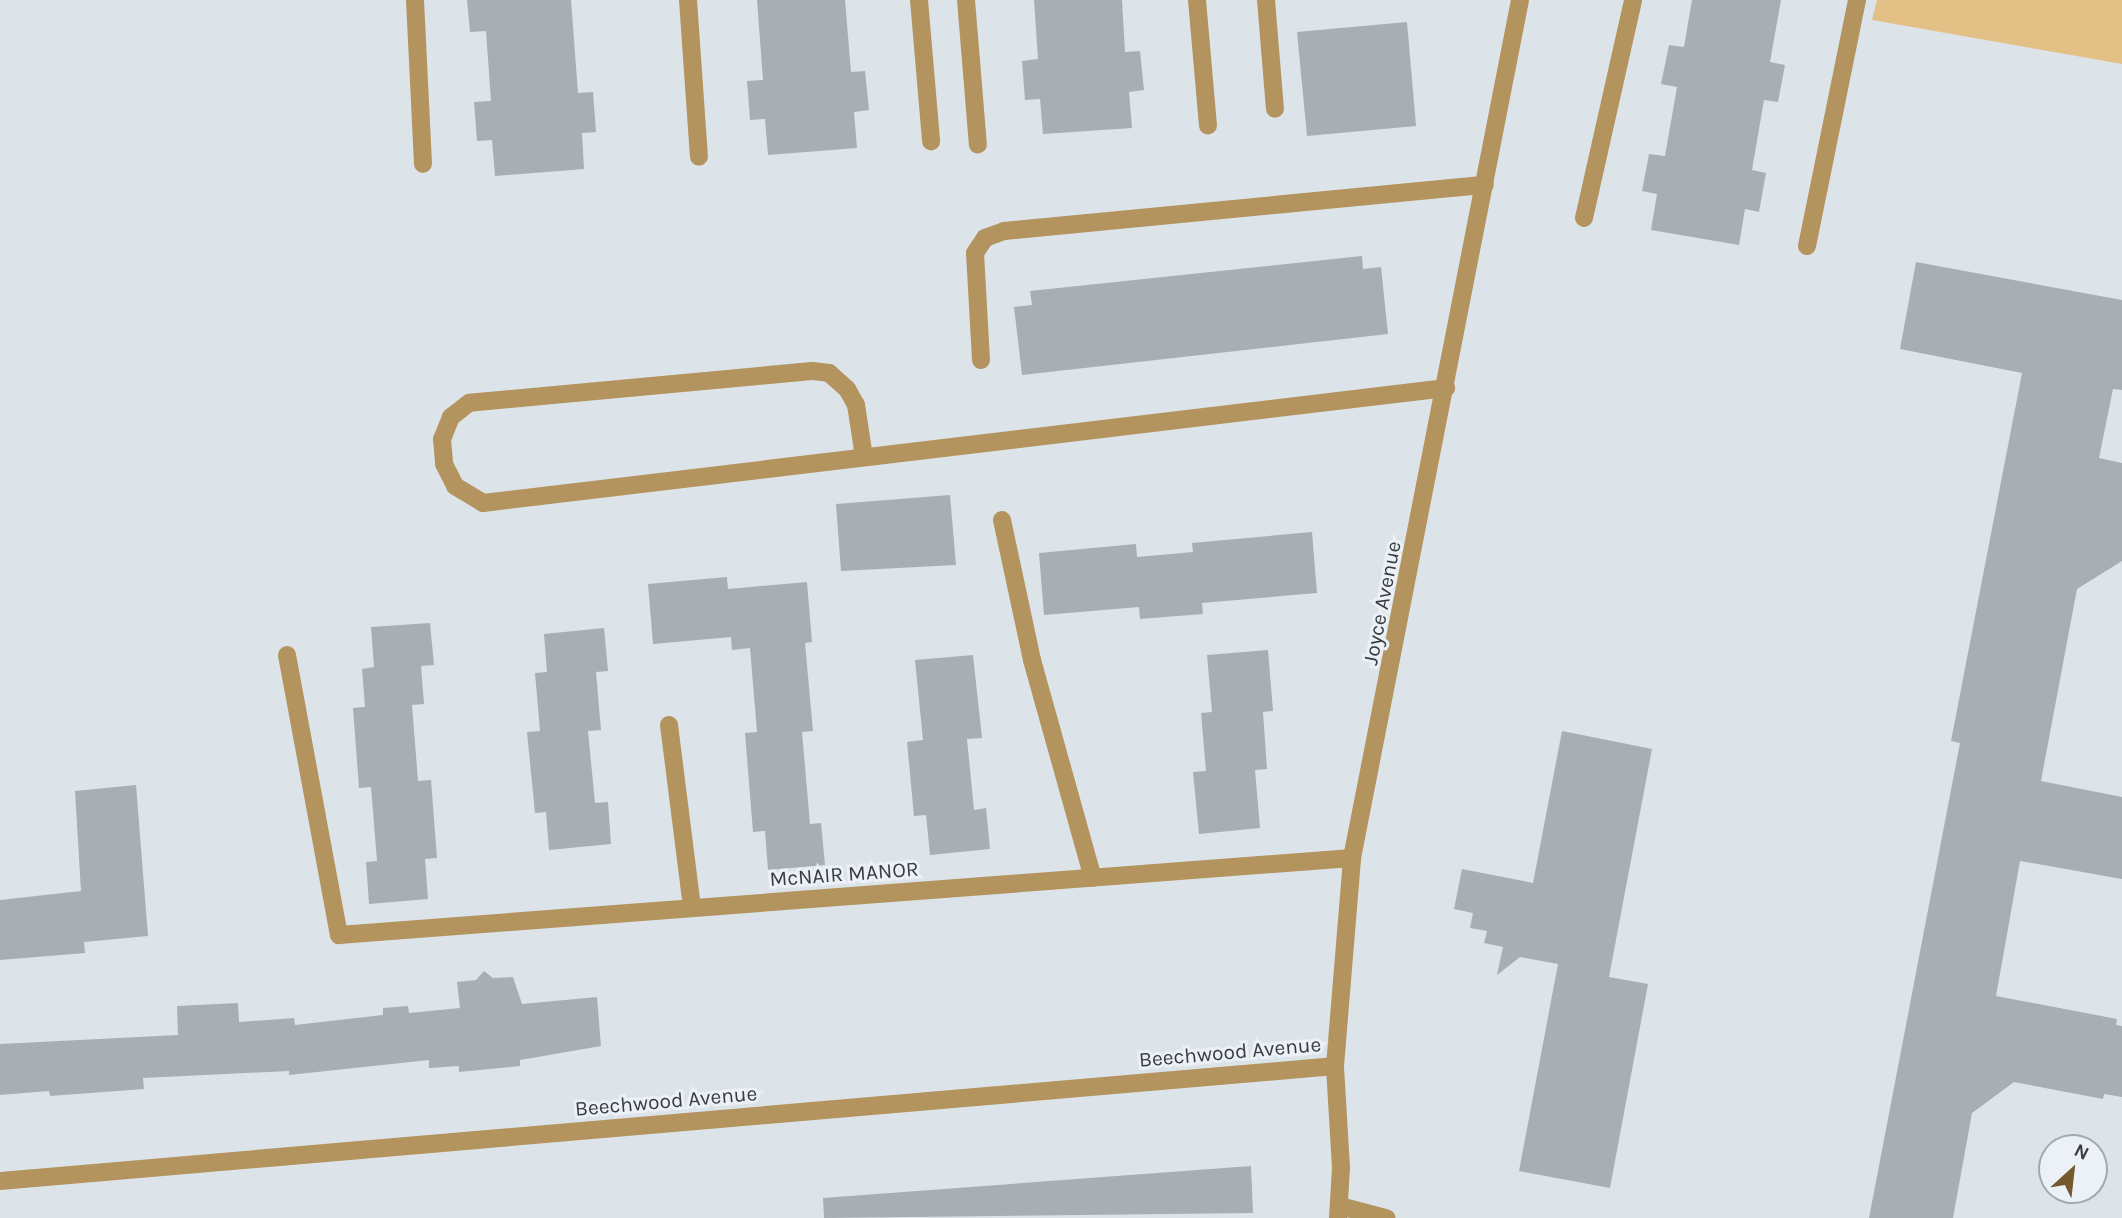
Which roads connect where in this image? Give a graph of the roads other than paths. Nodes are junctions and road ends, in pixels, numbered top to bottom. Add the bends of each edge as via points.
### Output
1 (415, 0) edge
2 (688, 0) edge
3 (919, 0) edge
4 (966, 0) edge
5 (1197, 0) edge
6 (1266, 0) edge
7 (1520, 0) edge
8 (1633, 0) edge
9 (1857, 0) edge
10 (1275, 109) dead end
11 (1208, 126) dead end
12 (931, 141) dead end
13 (978, 145) dead end
14 (699, 157) dead end
15 (423, 164) dead end
16 (1485, 185) junction
17 (1584, 218) dead end
18 (1808, 246) dead end
19 (981, 360) dead end
20 (1446, 388) junction
21 (864, 457) junction
22 (1002, 520) dead end
23 (287, 655) dead end
24 (669, 725) dead end
25 (1352, 858) junction
26 (1093, 878) junction
27 (692, 908) junction
28 (1335, 1066) junction
29 (0, 1181) edge
30 (1339, 1212) edge
31 (1385, 1218) edge

1 - 15 street
2 - 14 street
3 - 12 street
4 - 13 street
5 - 11 street
6 - 10 street
7 - 16 street, Joyce Avenue
8 - 17 street
9 - 18 street
16 - 19 street via 1003,231 985,238 975,253
16 - 20 street, Joyce Avenue
20 - 21 street
20 - 25 street, Joyce Avenue
21 - 21 street via 483,503 455,486 444,464 442,439 451,417 469,403 812,371 829,373 847,389 856,405
22 - 26 street via 1032,660
23 - 27 street, McNAIR MANOR via 339,935
24 - 27 street
25 - 26 street, McNAIR MANOR
25 - 28 street, Joyce Avenue
26 - 27 street, McNAIR MANOR
28 - 29 street, Beechwood Avenue
28 - 30 street, Joyce Avenue
30 - 31 street

